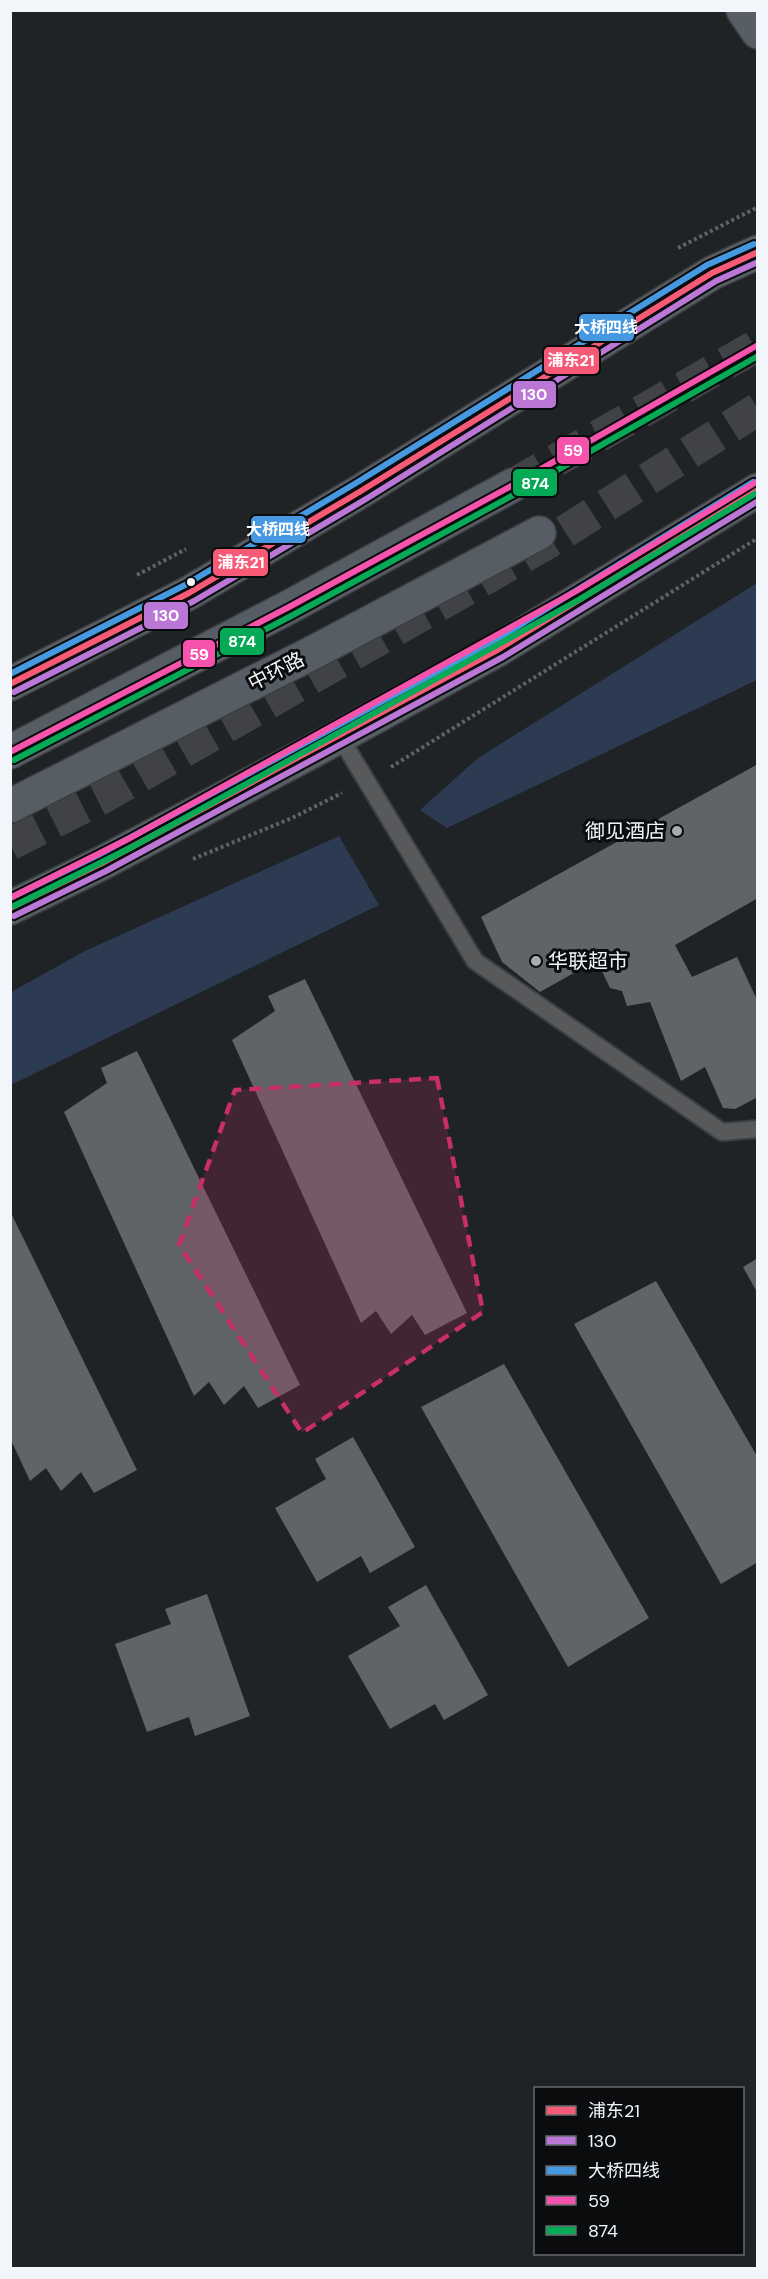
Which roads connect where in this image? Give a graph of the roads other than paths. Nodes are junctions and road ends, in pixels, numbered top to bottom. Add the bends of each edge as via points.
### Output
1 (743, 10) edge
2 (758, 32) edge
3 (758, 252) edge
4 (513, 485) tunnel mouth
5 (758, 490) edge
6 (539, 533) dead end
7 (10, 684) edge
8 (340, 737) junction
9 (10, 752) edge
10 (10, 806) edge
11 (10, 908) edge
12 (758, 1129) edge

1 - 2 main road
3 - 7 main road via 712,273 362,491 189,593
4 - 9 highway via 299,602
5 - 8 main road via 498,649
6 - 10 highway, 中环路
8 - 11 main road
8 - 12 lane via 476,961 722,1132

